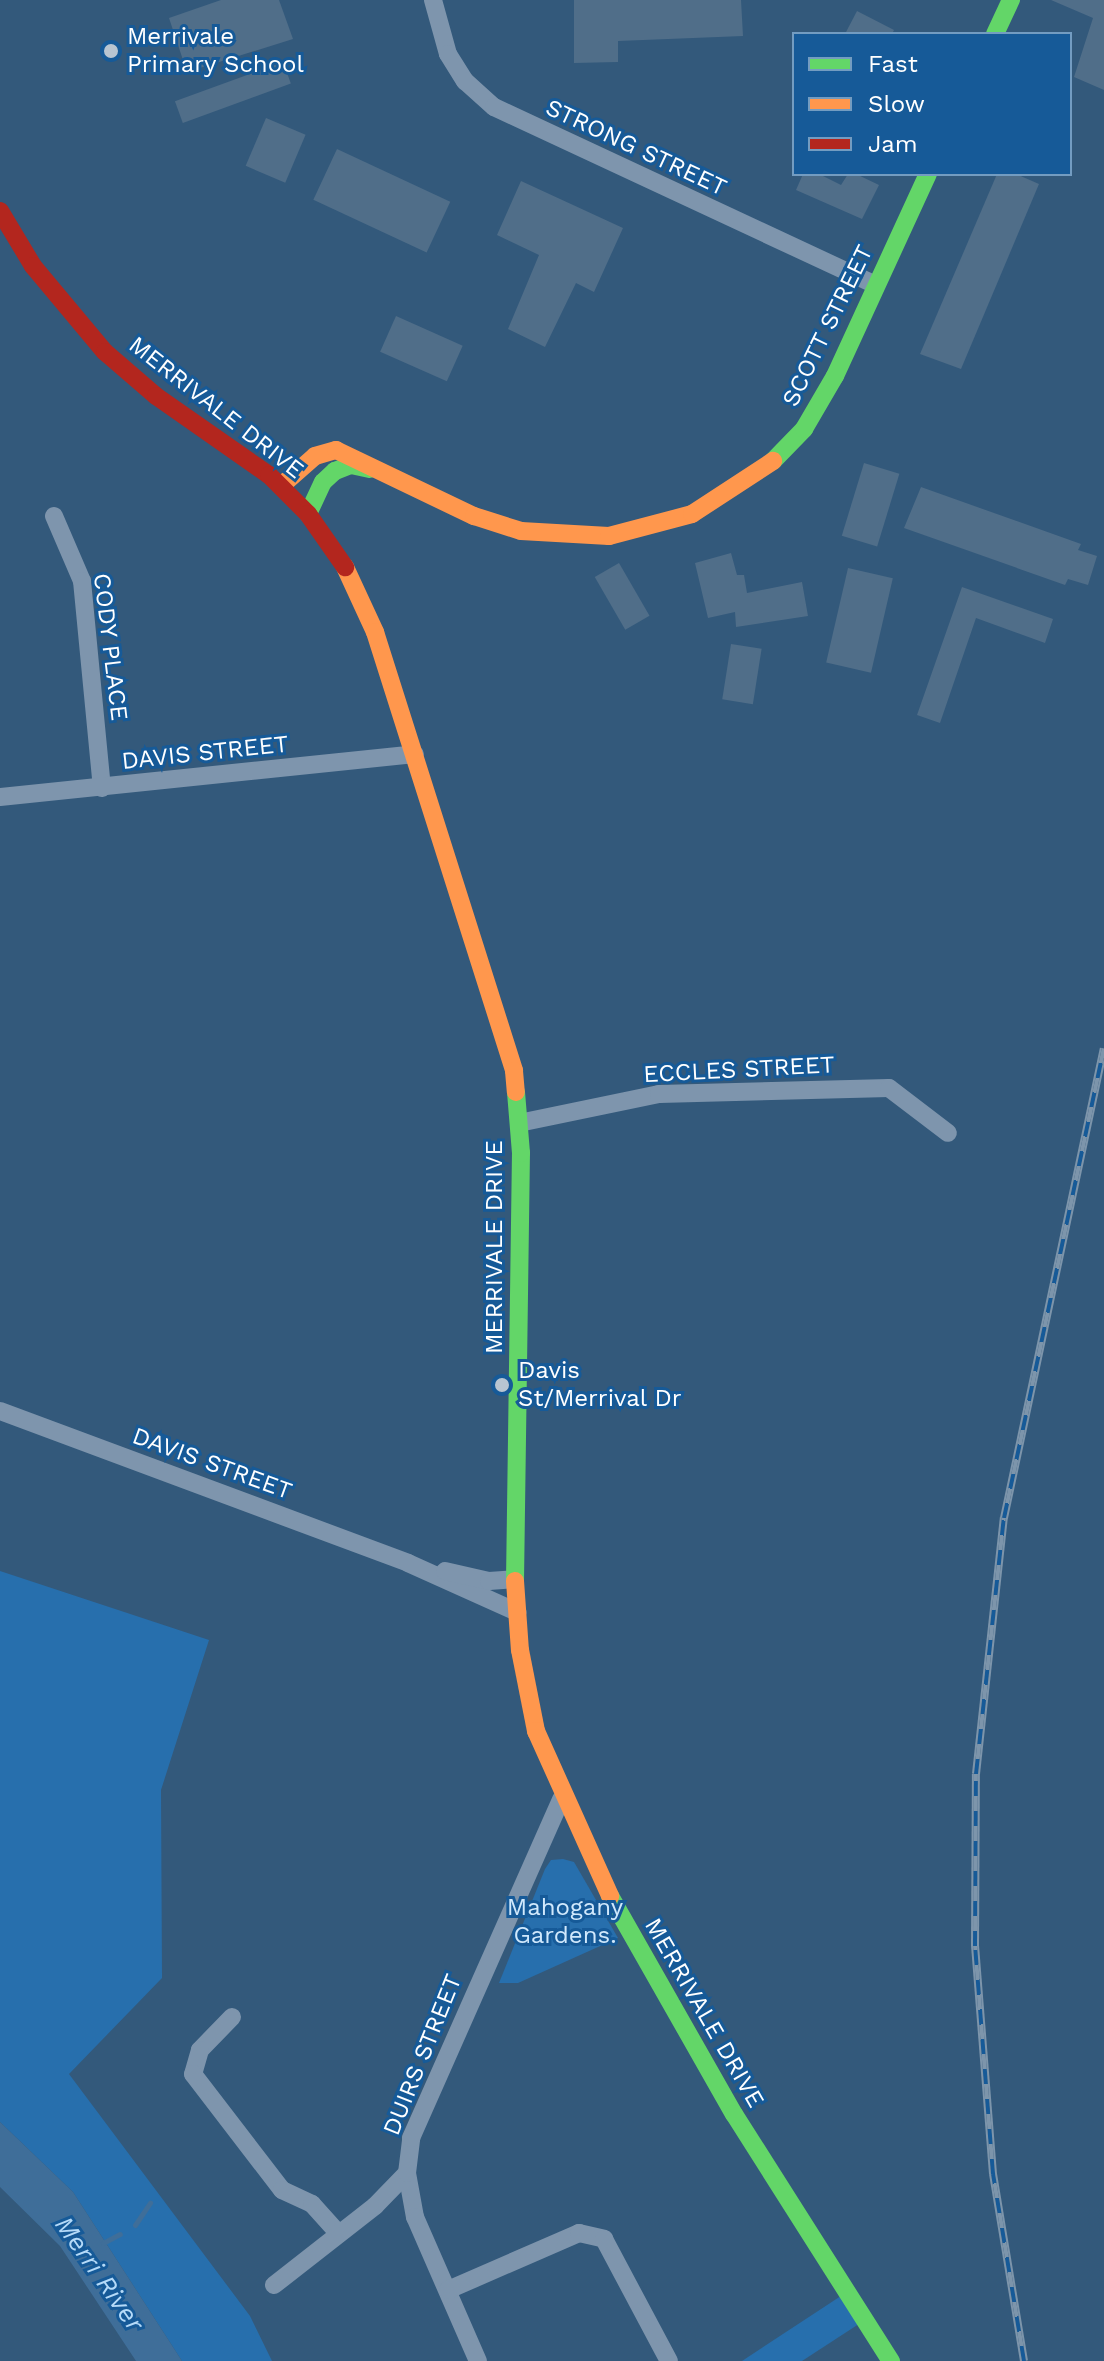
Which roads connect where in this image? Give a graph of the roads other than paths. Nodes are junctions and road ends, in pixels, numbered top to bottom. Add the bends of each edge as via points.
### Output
1 (433, 0) edge
2 (1011, 0) edge
3 (996, 32) edge
4 (927, 176) edge
5 (0, 211) edge
6 (875, 285) junction
7 (389, 476) junction
8 (281, 486) junction
9 (308, 514) junction
10 (54, 516) dead end
11 (415, 754) junction
12 (102, 788) junction
13 (0, 797) edge
14 (519, 1123) junction
15 (948, 1133) dead end
16 (0, 1411) edge
17 (408, 1563) junction
18 (515, 1579) junction
19 (517, 1612) junction
20 (561, 1799) junction
21 (232, 2017) dead end
22 (407, 2173) junction
23 (339, 2234) junction
24 (274, 2285) dead end
25 (448, 2290) junction
26 (478, 2361) edge
27 (669, 2361) edge
28 (891, 2361) edge

1 - 6 street, STRONG STREET via 448,54 465,81 494,107
2 - 3 street
4 - 6 street, SCOTT STREET
5 - 8 street, MERRIVALE DRIVE via 33,266 105,352 156,396
6 - 7 street, SCOTT STREET via 835,376 789,447 740,488 669,524 581,538 521,531
7 - 8 street, SCOTT STREET via 350,454 326,450
7 - 9 street, SCOTT STREET via 360,466 339,468 323,482
8 - 9 street, MERRIVALE DRIVE
9 - 11 street, MERRIVALE DRIVE via 343,562 363,604
10 - 12 street, CODY PLACE via 82,581
11 - 12 street, DAVIS STREET
11 - 14 street, MERRIVALE DRIVE via 501,1020
12 - 13 street, DAVIS STREET
14 - 15 street, ECCLES STREET via 659,1094 889,1088
14 - 18 street, MERRIVALE DRIVE
16 - 17 street, DAVIS STREET
17 - 18 street, DAVIS STREET via 489,1581
17 - 19 street, DAVIS STREET
18 - 19 street, MERRIVALE DRIVE
19 - 20 street, MERRIVALE DRIVE via 529,1705
20 - 22 street, DUIRS STREET via 411,2138
20 - 28 street, MERRIVALE DRIVE via 734,2114
21 - 23 street via 200,2050 193,2074 282,2190 312,2204
22 - 23 street, DUIRS STREET
22 - 25 street via 415,2217
23 - 24 street, DUIRS STREET
25 - 26 street
25 - 27 street via 579,2233 604,2239

